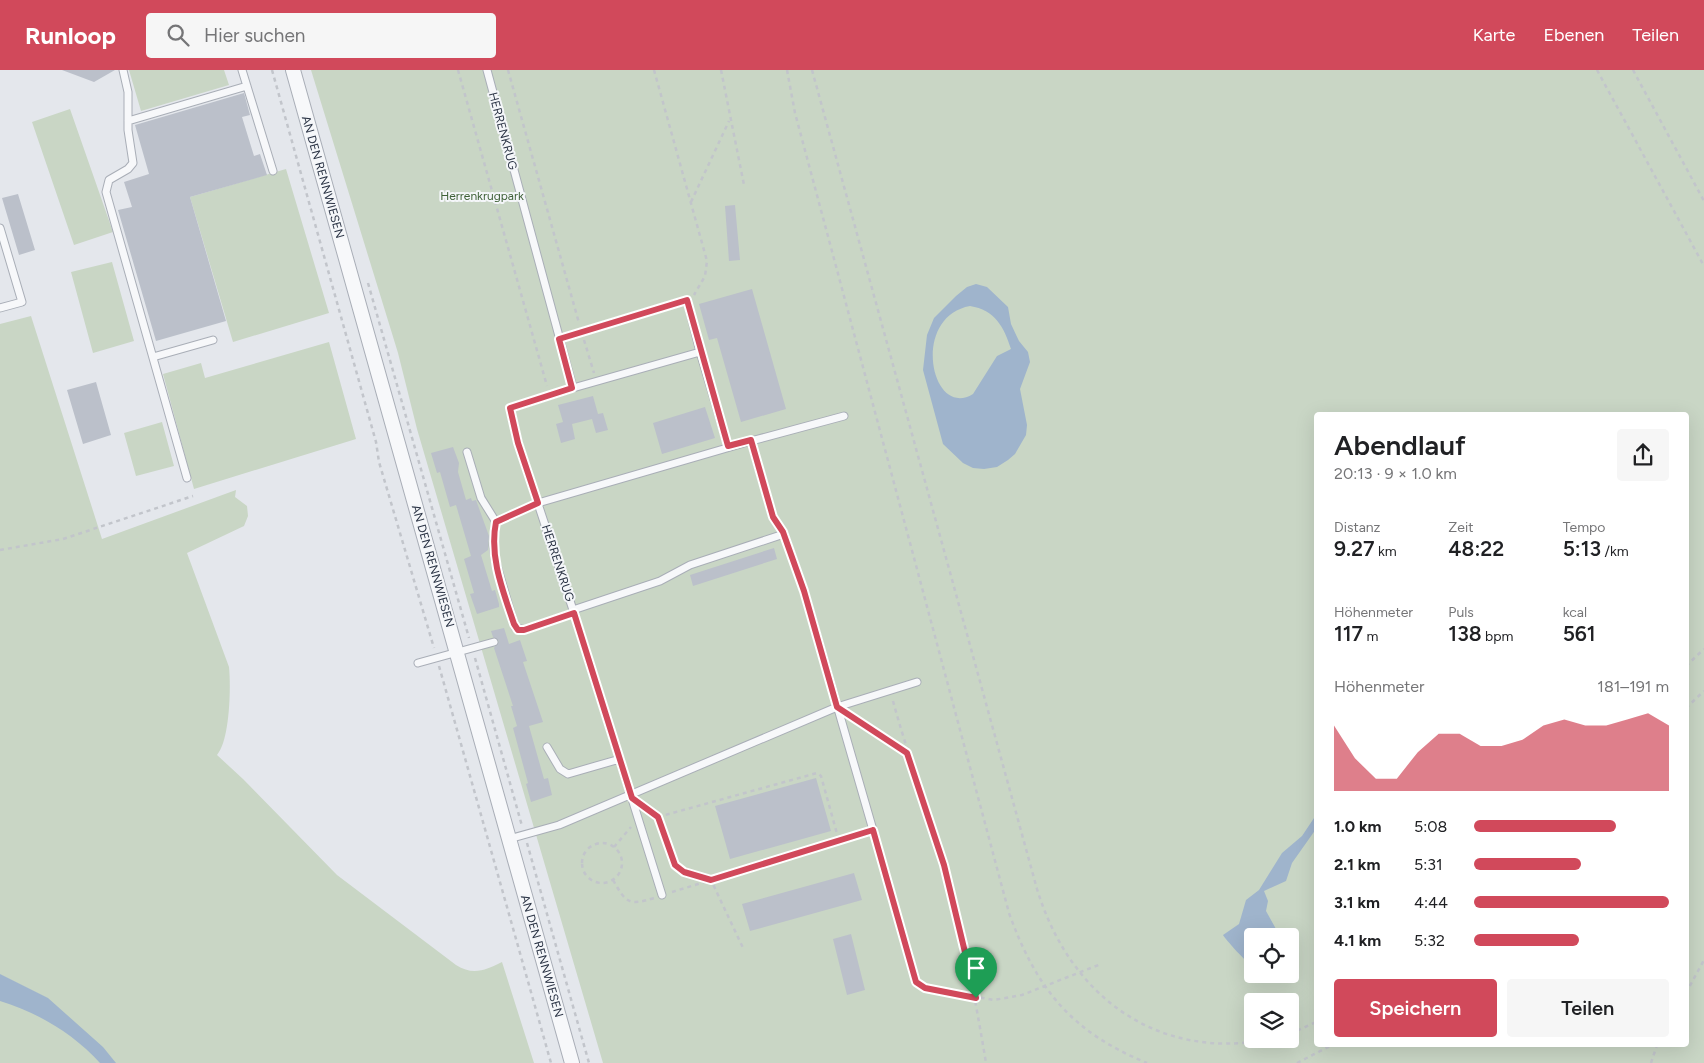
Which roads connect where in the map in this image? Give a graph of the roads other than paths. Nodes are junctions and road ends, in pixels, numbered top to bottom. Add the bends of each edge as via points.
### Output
1 (123, 70) edge
2 (242, 70) edge
3 (293, 70) edge
4 (487, 70) edge
5 (247, 86) junction
6 (128, 120) junction
7 (274, 171) dead end
8 (0, 228) edge
9 (0, 308) edge
10 (559, 339) junction
11 (213, 340) dead end
12 (700, 352) junction
13 (154, 357) junction
14 (572, 388) junction
15 (844, 416) dead end
16 (751, 440) junction
17 (728, 446) junction
18 (467, 452) dead end
19 (187, 478) dead end
20 (538, 503) junction
21 (496, 522) junction
22 (784, 534) junction
23 (574, 612) junction
24 (494, 642) dead end
25 (457, 653) junction
26 (418, 663) dead end
27 (917, 682) dead end
28 (837, 707) junction
29 (547, 747) dead end
30 (620, 759) junction
31 (631, 796) junction
32 (873, 830) road end
33 (509, 839) junction
34 (662, 895) road end
35 (572, 1063) edge

1 - 6 lane via 128,92
2 - 5 lane
3 - 25 street, AN DEN RENNWIESEN
4 - 10 lane, HERRENKRUG
5 - 6 lane
5 - 7 lane
6 - 13 lane via 133,163 109,180 106,192
8 - 9 lane via 22,302
10 - 12 lane via 687,300
10 - 14 lane, HERRENKRUG
11 - 13 lane
12 - 14 lane
12 - 17 lane
13 - 19 lane
14 - 20 lane, HERRENKRUG via 510,408
15 - 16 lane
16 - 17 lane
16 - 22 lane via 773,517
17 - 20 lane
18 - 21 lane via 481,498
20 - 21 lane
20 - 23 lane, HERRENKRUG
21 - 23 lane via 495,559 515,627 524,630
22 - 23 lane via 690,565 660,581
22 - 28 lane
23 - 30 lane, HERRENKRUG
24 - 25 lane
25 - 26 lane
25 - 33 street, AN DEN RENNWIESEN
27 - 28 lane
28 - 31 lane
28 - 32 lane
29 - 30 lane via 560,769 568,774
30 - 31 lane, HERRENKRUG
31 - 33 lane via 559,825
31 - 34 lane, HERRENKRUG
33 - 35 street, AN DEN RENNWIESEN

